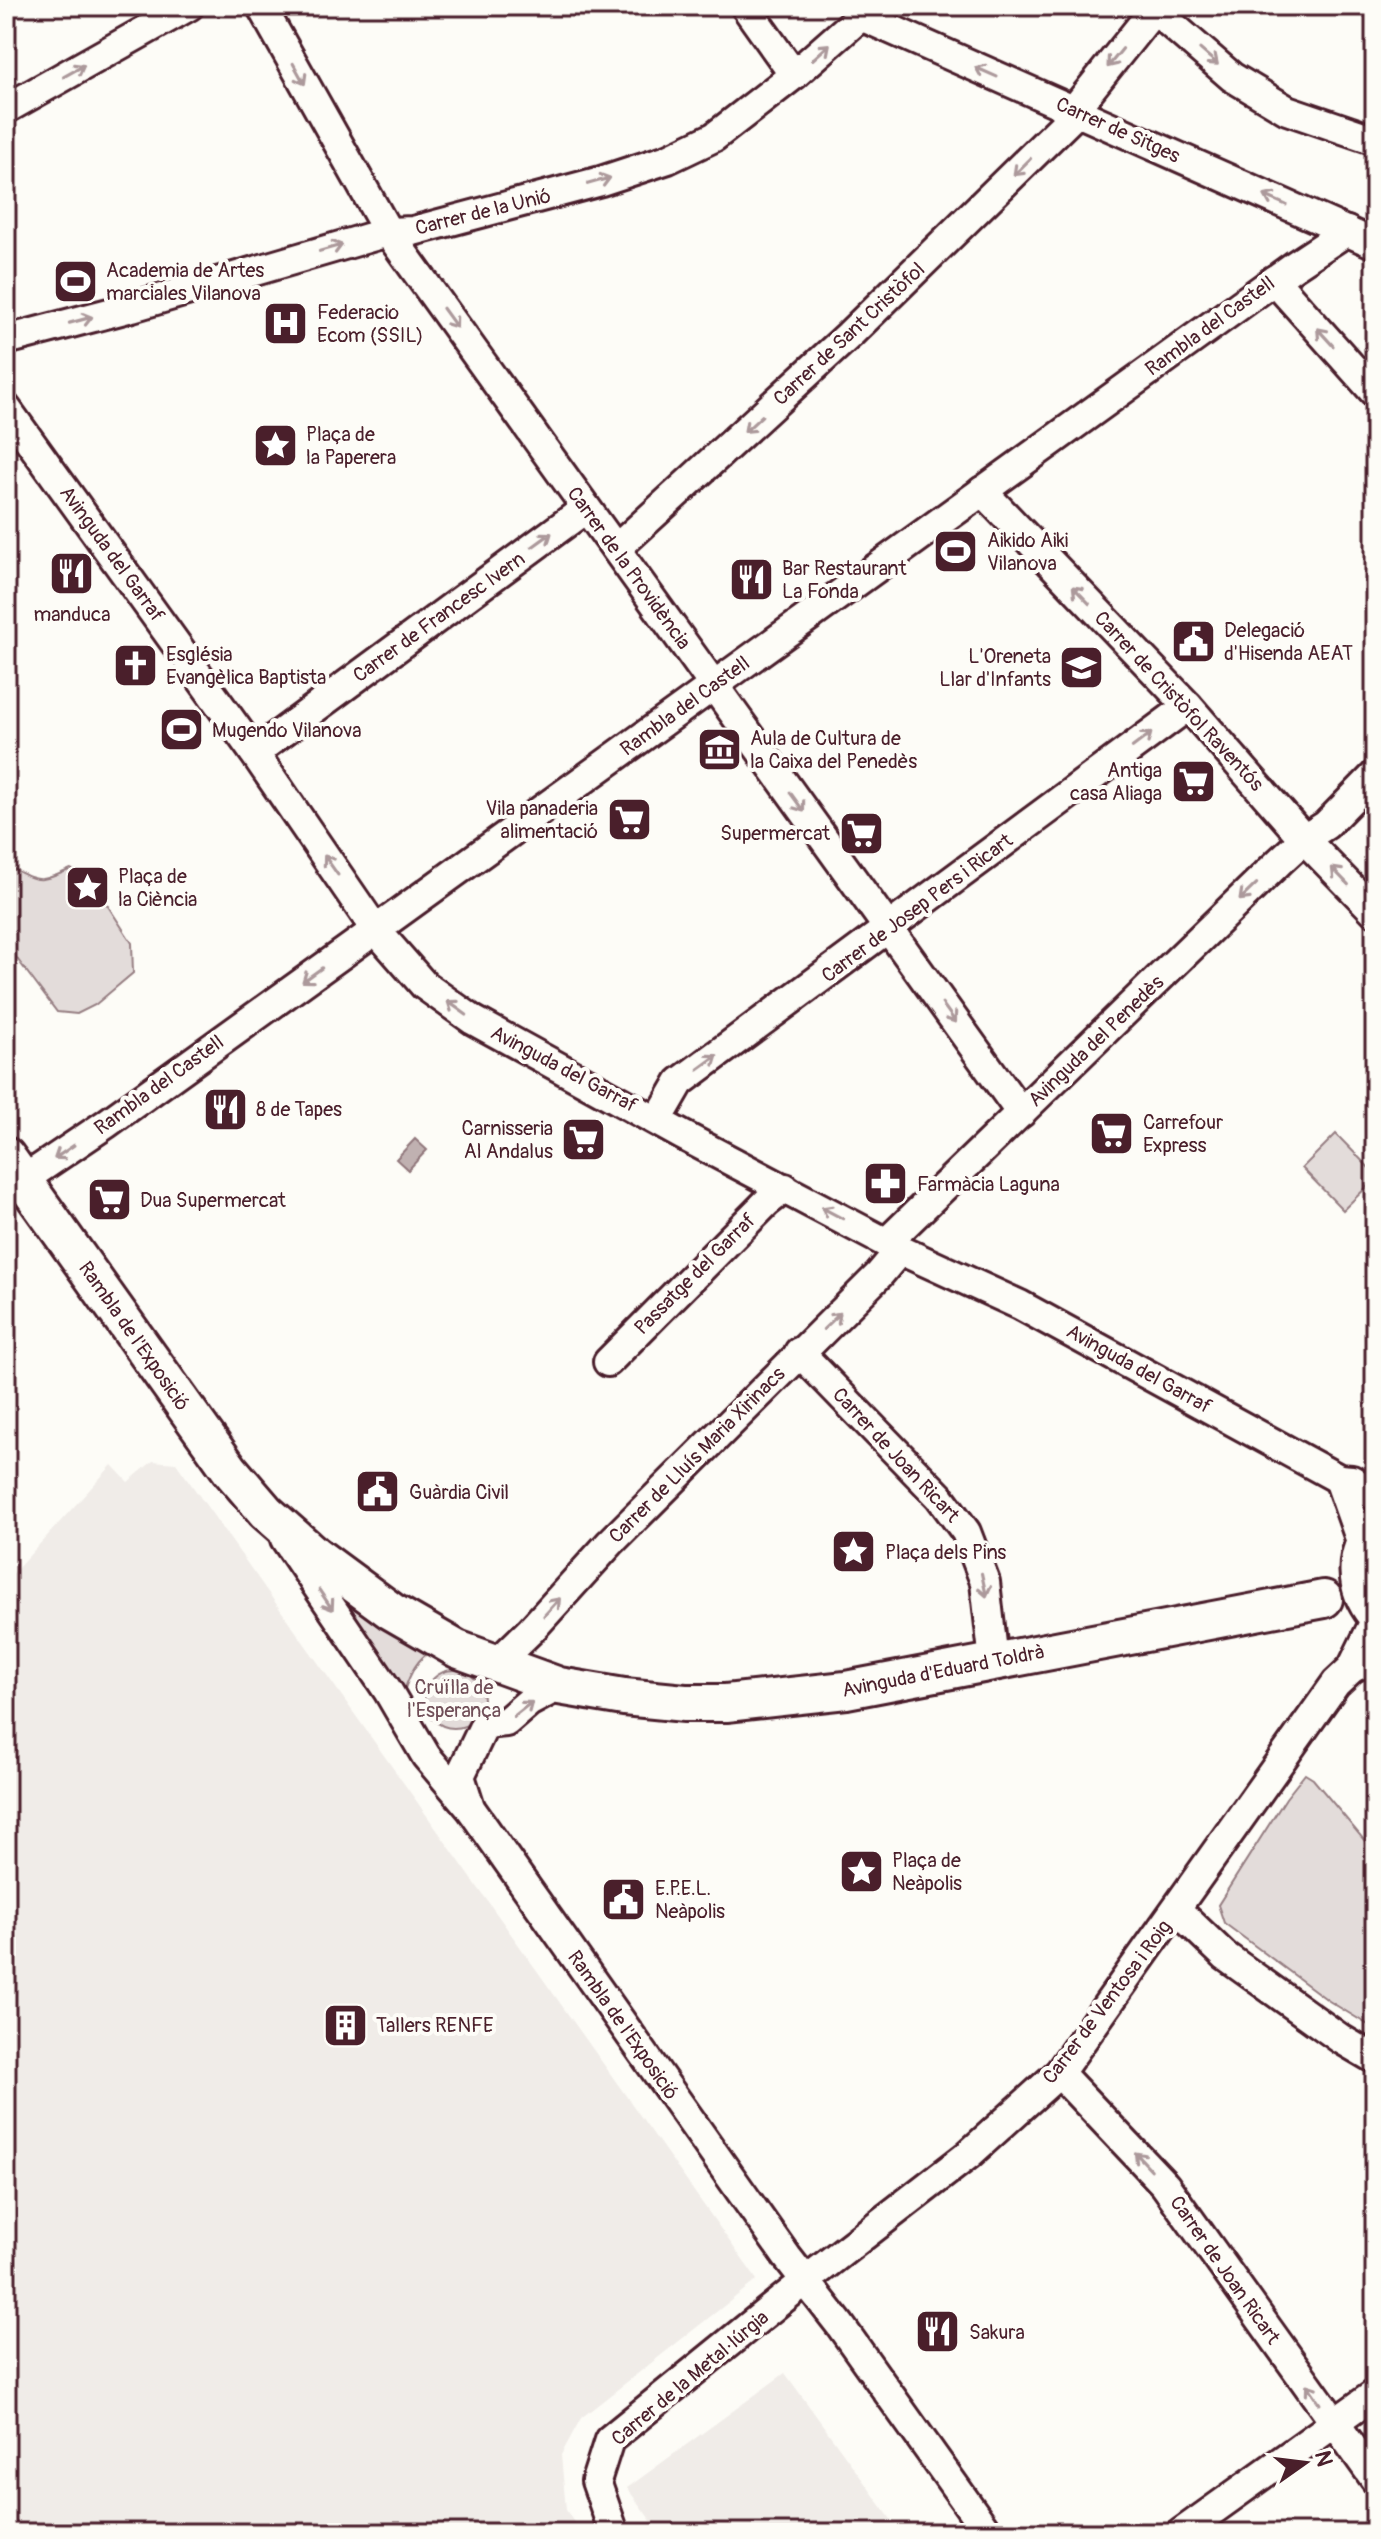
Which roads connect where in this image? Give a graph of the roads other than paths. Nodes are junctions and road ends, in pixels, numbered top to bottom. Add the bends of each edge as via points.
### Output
1 (189, 6) edge
2 (261, 6) edge
3 (745, 6) edge
4 (1154, 7) edge
5 (864, 11) edge
6 (794, 75) junction
7 (6, 109) edge
8 (1077, 112) junction
9 (1375, 140) edge
10 (1347, 231) junction
11 (388, 232) junction
12 (1375, 244) edge
13 (1274, 280) junction
14 (6, 340) edge
15 (1375, 393) edge
16 (6, 408) edge
17 (982, 491) junction
18 (585, 509) junction
19 (616, 549) junction
20 (713, 685) junction
21 (1188, 706) junction
22 (253, 751) junction
23 (1375, 775) edge
24 (1304, 839) junction
25 (1375, 912) edge
26 (375, 929) junction
27 (889, 929) junction
28 (1021, 1113) junction
29 (658, 1120) junction
30 (15, 1168) edge
31 (785, 1188) junction
32 (894, 1246) junction
33 (799, 1352) junction
34 (608, 1362) dead end
35 (1339, 1479) junction
36 (1375, 1496) edge
37 (266, 1512) junction
38 (1365, 1546) edge
39 (1324, 1599) junction
40 (1372, 1613) edge
41 (994, 1662) junction
42 (497, 1663) junction
43 (1363, 1663) edge
44 (559, 1686) junction
45 (471, 1809) junction
46 (1177, 1910) junction
47 (1373, 2059) edge
48 (1059, 2073) junction
49 (805, 2281) junction
50 (1375, 2394) edge
51 (1334, 2424) junction
52 (1375, 2479) edge
53 (614, 2533) edge
54 (988, 2533) edge
55 (1181, 2533) edge

7 -> 1 street
2 -> 11 street, Carrer de la Providència
3 - 6 street
4 -> 8 street, Carrer de Sant Cristòfol
4 -> 9 street via 1232,77 1287,110
6 -> 5 street, Carrer de la Unió
8 -> 5 street, Carrer de Sitges
11 -> 6 street, Carrer de la Unió via 413,231 668,159 714,137
10 -> 8 street, Carrer de Sitges
8 -> 19 street, Carrer de Sant Cristòfol via 849,335
10 - 12 street, Carrer de Sitges
10 - 13 street, Rambla del Castell
14 -> 11 street, Carrer de la Unió
11 -> 18 street, Carrer de la Providència
15 -> 13 street
13 - 17 street, Rambla del Castell
16 - 22 street, Avinguda del Garraf
17 - 20 street, Rambla del Castell
21 -> 17 street, Carrer de Cristòfol Raventós
18 - 19 street, Carrer de la Providència
22 -> 18 street, Carrer de Francesc Ivern
19 - 20 street, Carrer de la Providència
20 - 26 street, Rambla del Castell
20 -> 27 street, Carrer de la Providència
21 - 24 street, Carrer de Cristòfol Raventós
27 -> 21 street, Carrer de Josep Pers i Ricart
26 -> 22 street, Avinguda del Garraf
23 - 24 street, Avinguda del Penedès via 1326,825
25 -> 24 street, Carrer de Cristòfol Raventós
24 -> 28 street, Avinguda del Penedès
29 -> 26 street, Avinguda del Garraf via 473,1020 424,985
26 -> 30 street, Rambla del Castell via 106,1124
27 -> 28 street, Carrer de la Providència
29 -> 27 street, Carrer de Josep Pers i Ricart via 680,1082
28 - 32 street, Avinguda del Penedès
29 - 31 street, Avinguda del Garraf
30 - 37 street, Rambla de l'Exposició via 230,1470
32 -> 31 street, Avinguda del Garraf
31 - 34 street, Passatge del Garraf
33 -> 32 street, Carrer de Lluís Maria Xirinacs via 879,1275
32 - 35 street, Avinguda del Garraf via 1020,1305
33 -> 41 street, Carrer de Joan Ricart via 940,1497 966,1532 985,1582
42 -> 33 street, Carrer de Lluís Maria Xirinacs
35 - 36 street, Avinguda del Garraf via 1352,1480
35 - 38 street
37 - 42 street, Rambla de l'Exposició via 391,1611 457,1649
37 -> 45 street, Rambla de l'Exposició via 426,1756
38 - 39 street
38 - 40 street via 1358,1578
39 - 40 street, Avinguda d'Eduard Toldrà
39 - 41 street, Avinguda d'Eduard Toldrà
40 - 43 street, Carrer de Ventosa i Roig
41 - 44 street, Avinguda d'Eduard Toldrà via 846,1690 726,1703 624,1697
42 - 44 street, Avinguda d'Eduard Toldrà
43 - 46 street, Carrer de Ventosa i Roig via 1336,1683
45 -> 44 street via 460,1776 485,1724 506,1722
45 - 49 street, Rambla de l'Exposició
46 - 47 street via 1225,1956
46 - 48 street, Carrer de Ventosa i Roig
48 - 49 street, Carrer de Ventosa i Roig via 968,2155
51 -> 48 street, Carrer de Joan Ricart via 1165,2185
49 - 53 street, Carrer de la Metal·lúrgia via 609,2440 596,2481
49 - 54 street, Rambla de l'Exposició
50 - 51 street
51 - 52 street, Carrer de Joan Ricart
51 - 55 street

